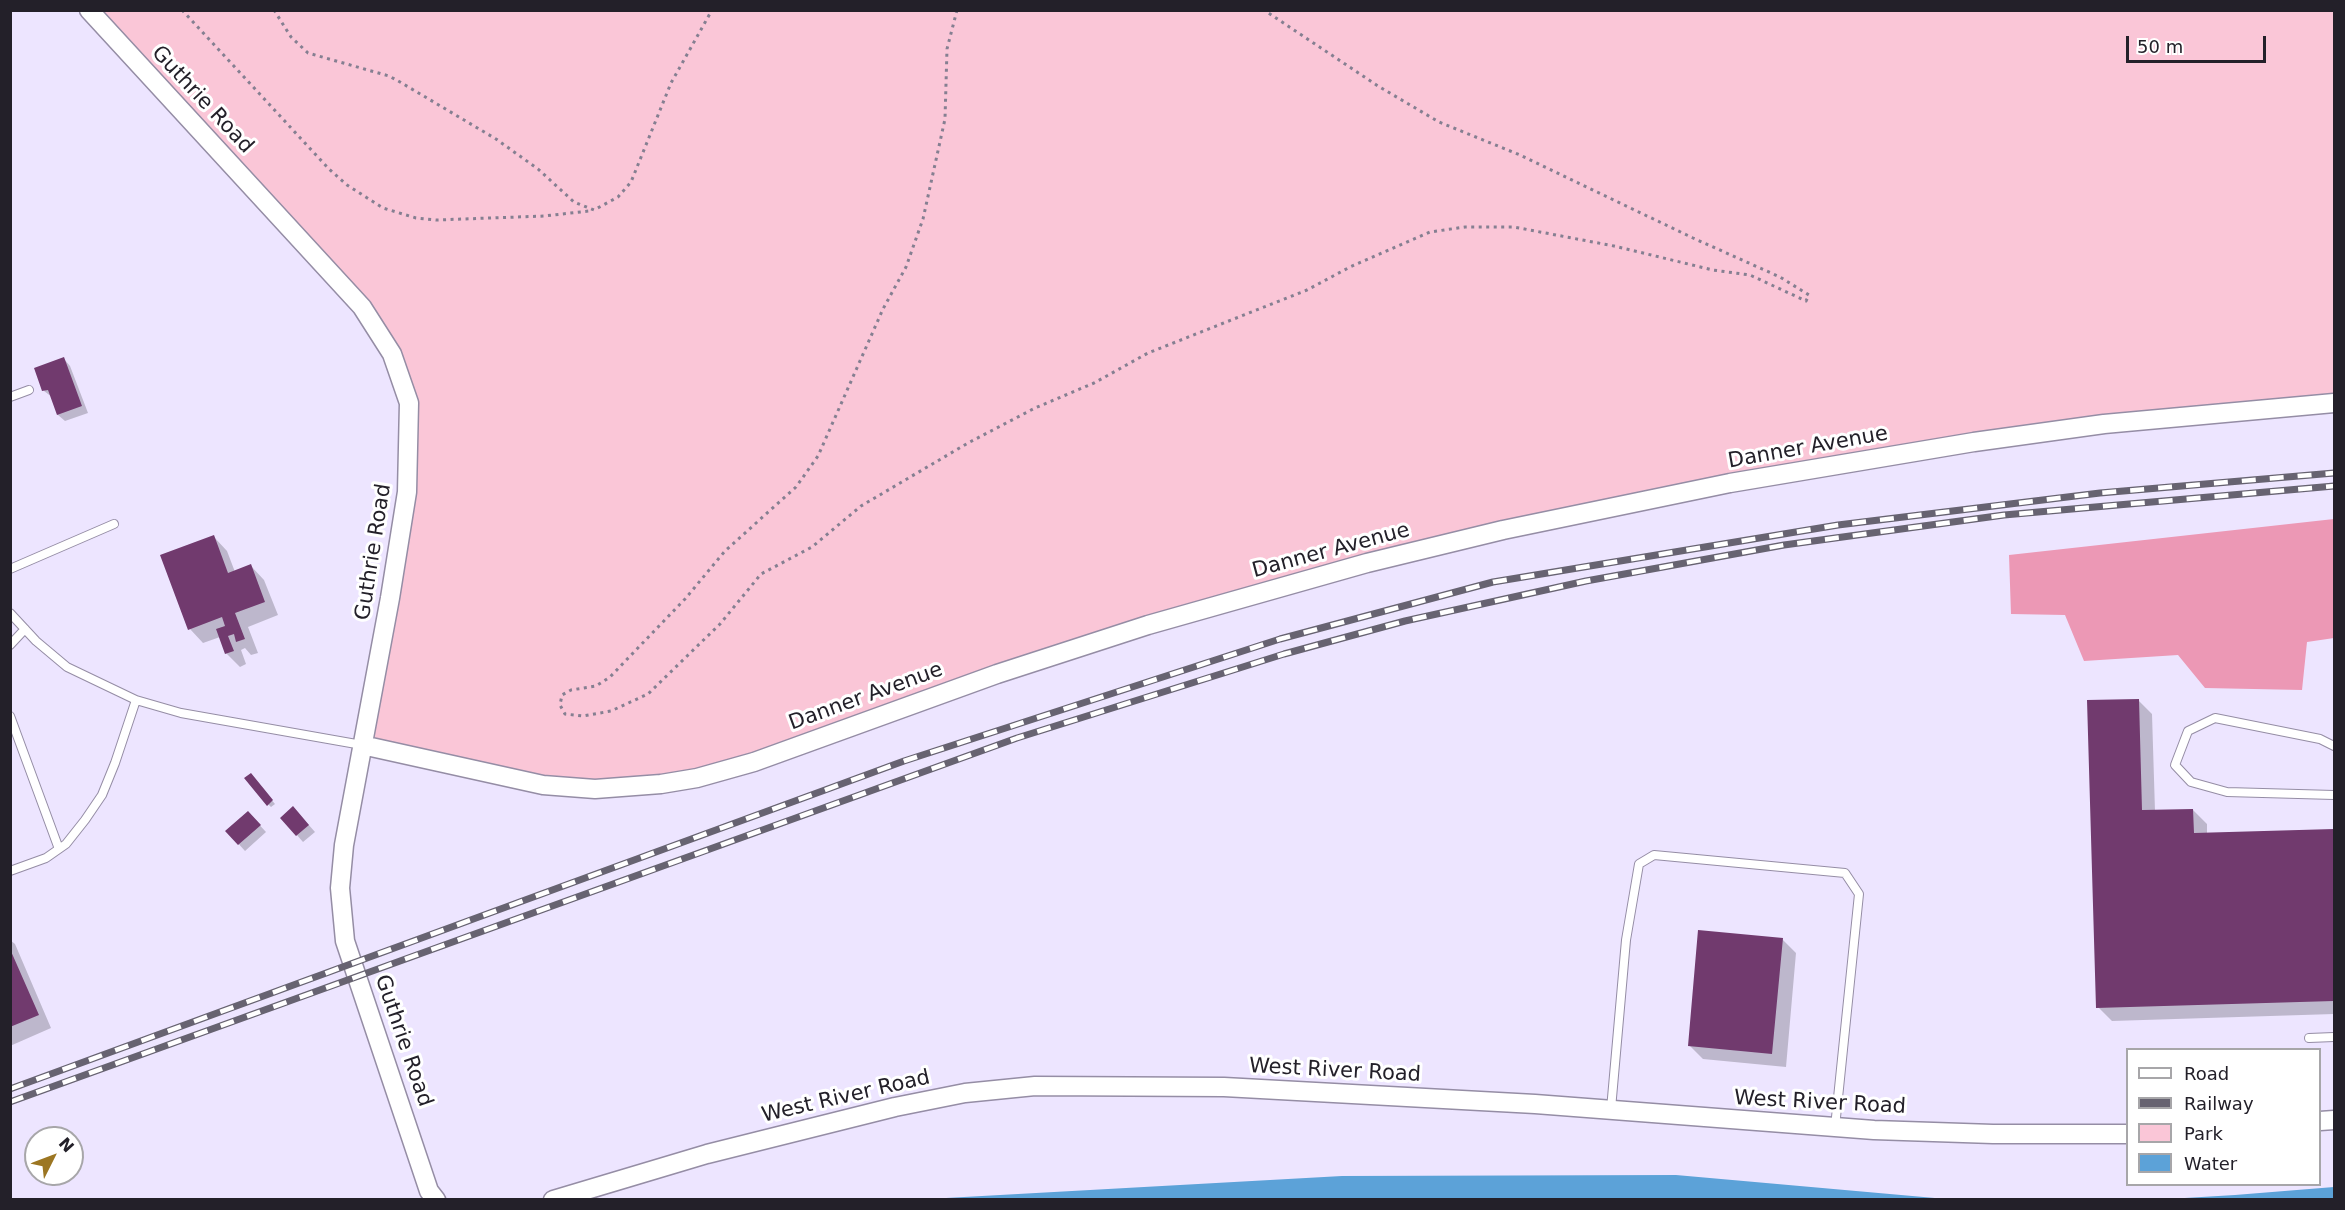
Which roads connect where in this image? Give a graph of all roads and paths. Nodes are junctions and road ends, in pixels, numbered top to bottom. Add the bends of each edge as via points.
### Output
1 (89, 10) edge
2 (182, 10) edge
3 (274, 10) edge
4 (712, 10) edge
5 (957, 10) edge
6 (1264, 10) edge
7 (594, 210) junction
8 (29, 390) dead end
9 (10, 397) edge
10 (2334, 403) edge
11 (114, 525) dead end
12 (10, 569) edge
13 (10, 613) edge
14 (25, 629) junction
15 (10, 645) edge
16 (136, 700) junction
17 (10, 716) edge
18 (362, 745) junction
19 (2334, 746) edge
20 (2334, 795) edge
21 (59, 849) junction
22 (10, 871) edge
23 (2334, 1037) edge
24 (2309, 1038) dead end
25 (1611, 1111) junction
26 (1835, 1127) junction
27 (2126, 1134) edge
28 (436, 1200) edge
29 (553, 1200) edge

1 - 18 street, Guthrie Road via 362,307 384,338 400,372 409,403 407,492
2 - 7 path via 329,169 346,185 383,208 408,217 436,220
3 - 7 path via 291,37 308,53 400,82 496,139 574,202
4 - 7 path via 670,83 631,182 618,196
5 - 6 path via 947,49 945,119 918,238 818,456 796,487 725,551 610,677 596,686 562,695 561,710 565,714 583,716 611,711 648,694 720,624 761,574 812,547 861,506 968,443 1148,353 1307,290 1430,232 1514,227 1750,275 1806,301 1809,296 1780,277 1520,155 1439,122
8 - 9 lane
10 - 18 street, Danner Avenue via 2104,424 1974,442 1730,483 1503,530 1148,625 997,674 754,762 661,784 595,789 543,785
11 - 12 lane
13 - 14 lane
14 - 15 lane
14 - 16 lane via 67,667
16 - 18 lane via 181,713
16 - 21 lane via 102,795
17 - 21 lane
18 - 28 street, Guthrie Road via 344,845 340,888 343,930 429,1191
19 - 20 lane via 2320,739 2215,718 2188,731 2175,765 2191,782 2227,792
21 - 22 lane
23 - 24 lane
25 - 26 street, West River Road
25 - 26 lane via 1626,940 1639,864 1654,855 1845,873 1859,894
25 - 29 street, West River Road via 1224,1087 1104,1085 1000,1089 929,1100 774,1137
26 - 27 street, West River Road via 1993,1134

